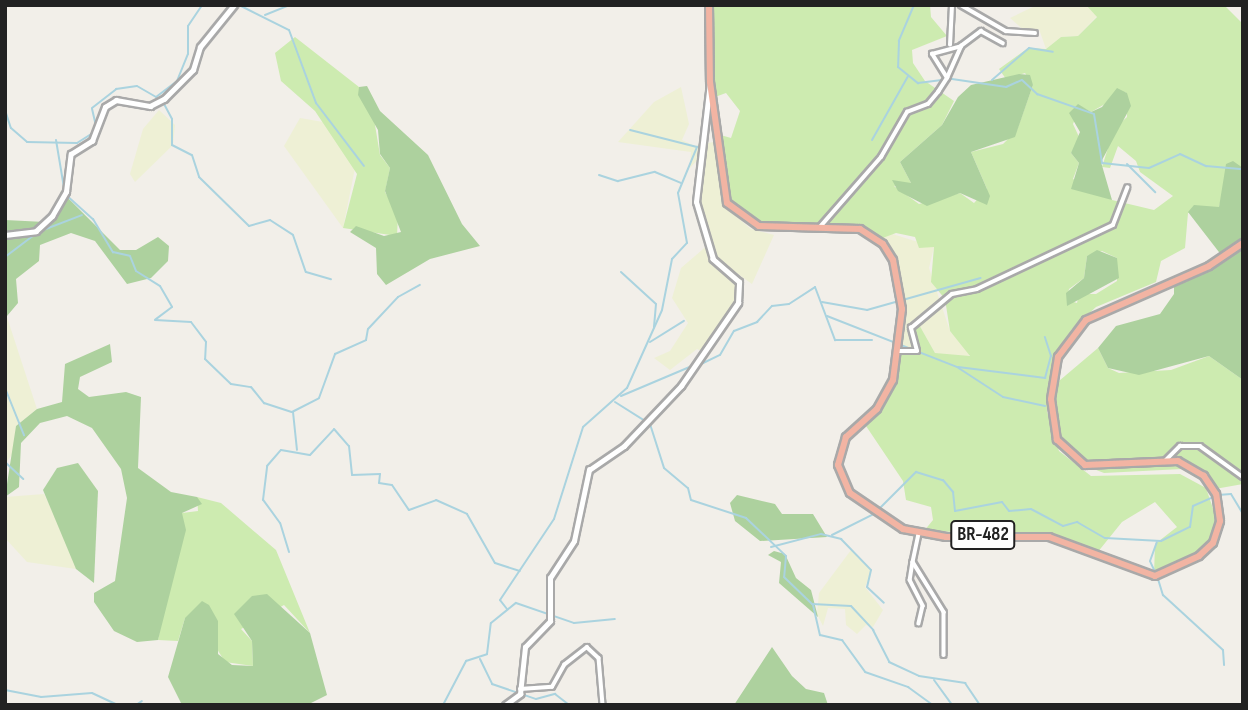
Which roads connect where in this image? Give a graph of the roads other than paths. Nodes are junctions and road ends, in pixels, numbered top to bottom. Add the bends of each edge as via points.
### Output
1 (234, 5) edge
2 (709, 5) edge
3 (952, 5) edge
4 (961, 5) edge
5 (1035, 33) dead end
6 (1003, 43) dead end
7 (950, 45) junction
8 (961, 46) junction
9 (947, 78) junction
10 (710, 82) junction
11 (1127, 188) dead end
12 (820, 226) junction
13 (5, 234) edge
14 (1243, 243) edge
15 (898, 351) junction
16 (1166, 460) junction
17 (1243, 477) edge
18 (919, 534) junction
19 (914, 562) junction
20 (919, 624) dead end
21 (944, 655) dead end
22 (520, 689) junction
23 (505, 705) edge
24 (603, 705) edge

1 - 13 street via 200,47 193,70 164,99 150,106 116,100 106,107 99,131 68,161 66,192 36,231
2 - 10 highway, BR-482
3 - 7 street
4 - 5 street via 1006,31
6 - 8 street via 981,31
7 - 8 street
7 - 9 street via 931,55
8 - 9 street
9 - 12 street via 928,104 907,112 881,157
10 - 12 highway, BR-482 via 723,190 730,207 759,226
10 - 22 street via 696,202 713,259 739,282 738,303 681,386 624,446 589,470 573,541 550,578 550,621 525,647
11 - 15 street via 1113,225 977,289 953,294 911,328 917,351
12 - 15 highway, BR-482 via 860,229 889,252 902,309
14 - 16 highway via 1209,266 1101,310 1076,330 1058,357 1051,425 1069,455 1102,469
15 - 18 highway, BR-482 via 887,394 846,437 838,465 855,498
16 - 17 street via 1190,444
16 - 18 highway, BR-482 via 1204,476 1216,494 1220,521 1209,547 1166,576 1148,575 1049,537
18 - 19 street
19 - 20 street via 910,580 923,606
19 - 21 street via 944,612
22 - 23 street
22 - 24 street via 552,687 564,665 587,647 599,658

